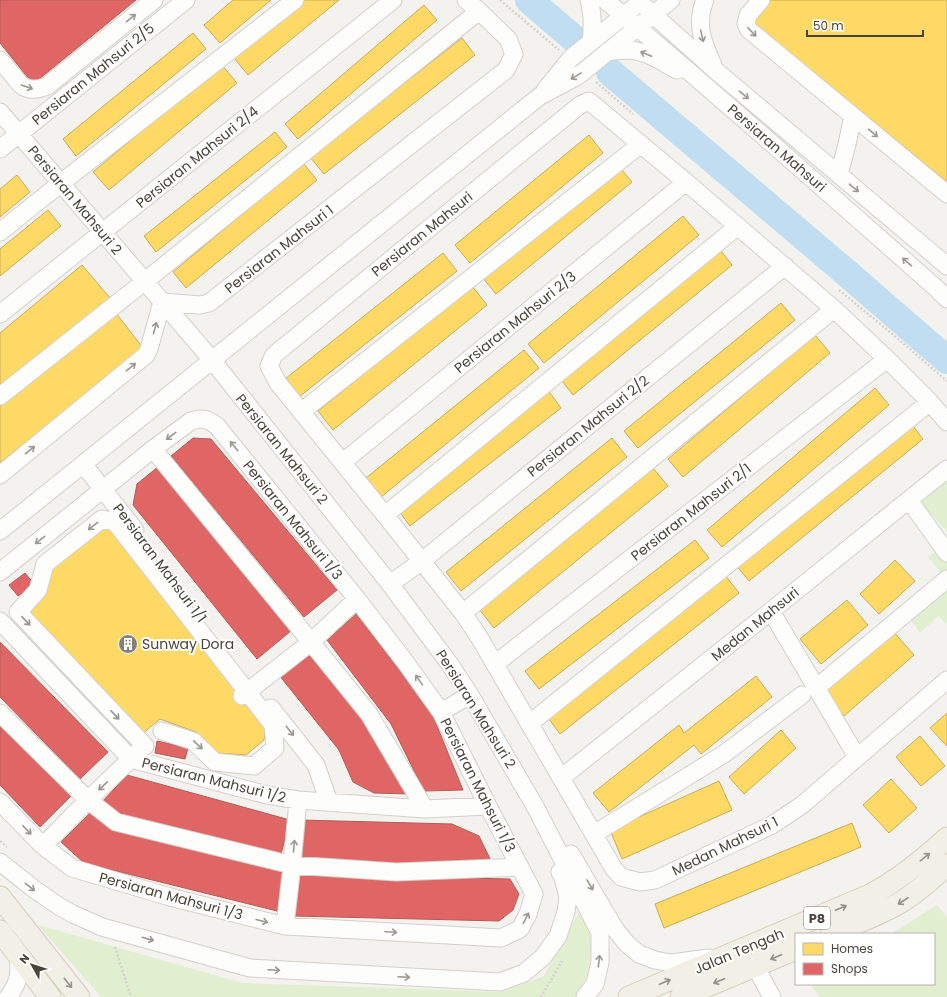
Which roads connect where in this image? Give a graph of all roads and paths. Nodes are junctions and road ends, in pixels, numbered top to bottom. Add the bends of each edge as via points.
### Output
1 (154, 0) edge
2 (186, 0) edge
3 (295, 0) edge
4 (393, 0) edge
5 (466, 0) edge
6 (500, 0) edge
7 (589, 0) edge
8 (605, 0) edge
9 (671, 0) edge
10 (705, 0) edge
11 (761, 0) edge
12 (644, 4) edge
13 (479, 11) junction
14 (624, 16) junction
15 (638, 27) junction
16 (591, 42) junction
17 (607, 52) junction
18 (0, 60) edge
19 (568, 61) junction
20 (715, 70) junction
21 (706, 85) junction
22 (540, 96) junction
23 (0, 112) edge
24 (853, 116) junction
25 (18, 134) junction
26 (641, 144) junction
27 (0, 149) edge
28 (839, 175) junction
29 (686, 182) junction
30 (61, 183) junction
31 (947, 194) edge
32 (738, 226) junction
33 (0, 232) edge
34 (102, 232) junction
35 (785, 266) junction
36 (947, 266) edge
37 (144, 282) junction
38 (947, 299) edge
39 (162, 302) junction
40 (834, 309) junction
41 (0, 314) edge
42 (888, 359) junction
43 (212, 360) junction
44 (0, 396) edge
45 (930, 402) junction
46 (301, 412) junction
47 (947, 422) edge
48 (153, 449) junction
49 (343, 462) junction
50 (83, 464) junction
51 (947, 469) edge
52 (0, 475) edge
53 (104, 490) junction
54 (909, 500) junction
55 (385, 515) junction
56 (0, 531) edge
57 (947, 553) edge
58 (422, 561) junction
59 (0, 572) edge
60 (947, 579) edge
61 (390, 584) junction
62 (357, 599) junction
63 (771, 611) junction
64 (463, 613) junction
65 (0, 621) edge
66 (311, 642) junction
67 (495, 664) junction
68 (947, 680) edge
69 (248, 691) junction
70 (809, 691) junction
71 (470, 695) junction
72 (441, 712) junction
73 (0, 713) edge
74 (530, 724) junction
75 (145, 746) junction
76 (857, 757) junction
77 (131, 759) junction
78 (561, 778) junction
79 (88, 800) junction
80 (298, 800) junction
81 (0, 802) edge
82 (329, 802) junction
83 (488, 806) junction
84 (536, 808) junction
85 (425, 809) junction
86 (594, 834) junction
87 (947, 838) edge
88 (43, 846) junction
89 (0, 862) edge
90 (292, 865) junction
91 (947, 865) edge
92 (520, 867) junction
93 (0, 897) edge
94 (285, 926) junction
95 (0, 932) edge
96 (833, 933) edge
97 (114, 944) dead end
98 (795, 949) edge
99 (18, 954) junction
100 (728, 955) junction
101 (755, 966) junction
102 (8, 997) edge
103 (50, 997) edge
104 (79, 997) edge
105 (131, 997) edge
106 (585, 997) edge
107 (630, 997) edge
108 (682, 997) edge
109 (772, 997) edge

18 -> 1 street via 23,87 43,88
2 - 25 street, Persiaran Mahsuri 2/5
3 - 30 street
4 - 34 street, Persiaran Mahsuri 2/4
5 - 13 street, Persiaran Mahsuri 1
6 - 19 path via 557,47
7 - 16 street via 593,16
8 - 14 street, Persiaran Mahsuri
9 - 12 street
10 -> 20 street via 700,18 701,32
11 -> 24 street via 748,15 746,24 749,30
12 - 14 street
12 - 15 street
12 - 20 street, Persiaran Mahsuri
13 - 37 street
13 - 39 street, Persiaran Mahsuri 1 via 508,39 514,54 506,70 209,303 200,305
14 - 15 street, Persiaran Mahsuri
14 - 16 street
15 - 17 street
15 - 21 street, Persiaran Mahsuri
16 - 19 street
21 -> 17 street via 641,52
17 -> 22 street via 576,77
19 - 22 street
20 -> 28 street, Persiaran Mahsuri
38 -> 21 street, Persiaran Mahsuri
22 - 43 street
23 - 25 street, Persiaran Mahsuri 2
24 - 28 street
24 -> 31 street
25 - 27 street, Persiaran Mahsuri 2/5
25 - 30 street, Persiaran Mahsuri 2
26 - 29 street
26 - 46 street
26 - 46 street, Persiaran Mahsuri via 589,101 580,105 274,355 269,366 278,383
28 -> 36 street, Persiaran Mahsuri
29 - 32 street
29 - 49 street, Persiaran Mahsuri 2/3
30 - 33 street
30 - 34 street, Persiaran Mahsuri 2
32 - 35 street
32 - 55 street
34 - 37 street, Persiaran Mahsuri 2
34 - 41 street, Persiaran Mahsuri 2/4
35 - 40 street
35 - 58 street, Persiaran Mahsuri 2/2
37 - 39 street, Persiaran Mahsuri 2
37 - 44 street
39 - 43 street, Persiaran Mahsuri 2
52 -> 39 street via 146,354
40 - 42 street
40 - 64 street
42 - 45 street
42 - 67 street, Persiaran Mahsuri 2/1
43 - 50 street
43 - 61 street, Persiaran Mahsuri 2
45 - 47 street
45 - 74 street
46 - 49 street
48 - 53 street, Persiaran Mahsuri 1/3
62 -> 48 street, Persiaran Mahsuri 1/3 via 214,423 198,418
48 - 66 street
49 - 55 street
50 - 53 street, Persiaran Mahsuri 1/1
50 - 56 street
51 - 54 street, Medan Mahsuri
53 -> 59 street, Persiaran Mahsuri 1/3
53 - 69 street, Persiaran Mahsuri 1/1
54 - 57 street
54 - 63 street, Medan Mahsuri
55 - 58 street
58 - 61 street, Persiaran Mahsuri 2/2
58 - 64 street
60 - 70 street
61 - 71 street, Persiaran Mahsuri 2 via 450,663
62 - 66 street
72 -> 62 street, Persiaran Mahsuri 1/3
63 - 70 street
63 - 78 street, Medan Mahsuri
64 - 67 street
65 - 77 street, Persiaran Mahsuri 1/2
66 - 69 street
66 - 85 street via 368,714
67 - 74 street
68 - 76 street, Medan Mahsuri 1
75 -> 69 street via 167,727 193,741 215,762 254,766 275,748 273,725
69 -> 75 street via 115,522 102,519 45,564 38,590 18,612
69 -> 82 street, Persiaran Mahsuri 1/1 via 316,765
70 - 76 street
70 - 86 street via 724,754
71 - 72 street
71 - 84 street, Persiaran Mahsuri 2
72 - 83 street, Persiaran Mahsuri 1/3
73 - 79 street
74 - 78 street
75 - 77 street
76 - 86 street, Medan Mahsuri 1 via 802,805 772,825 656,880 640,882 621,877
77 -> 79 street
77 - 80 street, Persiaran Mahsuri 1/2 via 268,795
78 - 86 street
79 - 88 street
79 - 90 street via 116,822
80 - 82 street, Persiaran Mahsuri 1/2
90 -> 80 street
81 -> 88 street, Persiaran Mahsuri 1/3
82 - 85 street, Persiaran Mahsuri 1/2
83 - 85 street, Persiaran Mahsuri 1/2
83 - 92 street, Persiaran Mahsuri 1/3
89 -> 84 street via 34,889 73,914 109,929 250,968 500,982 524,973 543,957 558,936 566,912 568,897 563,878 542,840
84 -> 100 street via 560,836 615,929 639,954 671,963
106 -> 84 street via 594,984 600,962 600,933
100 -> 87 main road, Jalan Tengah / P8 via 881,890
88 -> 94 street, Persiaran Mahsuri 1/3 via 72,868 170,897
90 - 92 street via 396,872
90 - 94 street
91 -> 96 main road, P8 via 902,902
94 -> 92 street, Persiaran Mahsuri 1/3 via 501,938 520,929 534,894
93 -> 104 main road
95 - 99 main road
97 - 105 path
98 -> 101 main road, Jalan Tengah
99 - 102 street via 19,977
99 - 103 main road
107 -> 100 main road, Jalan Tengah / P8
101 -> 108 main road, Jalan Tengah
101 - 109 street

